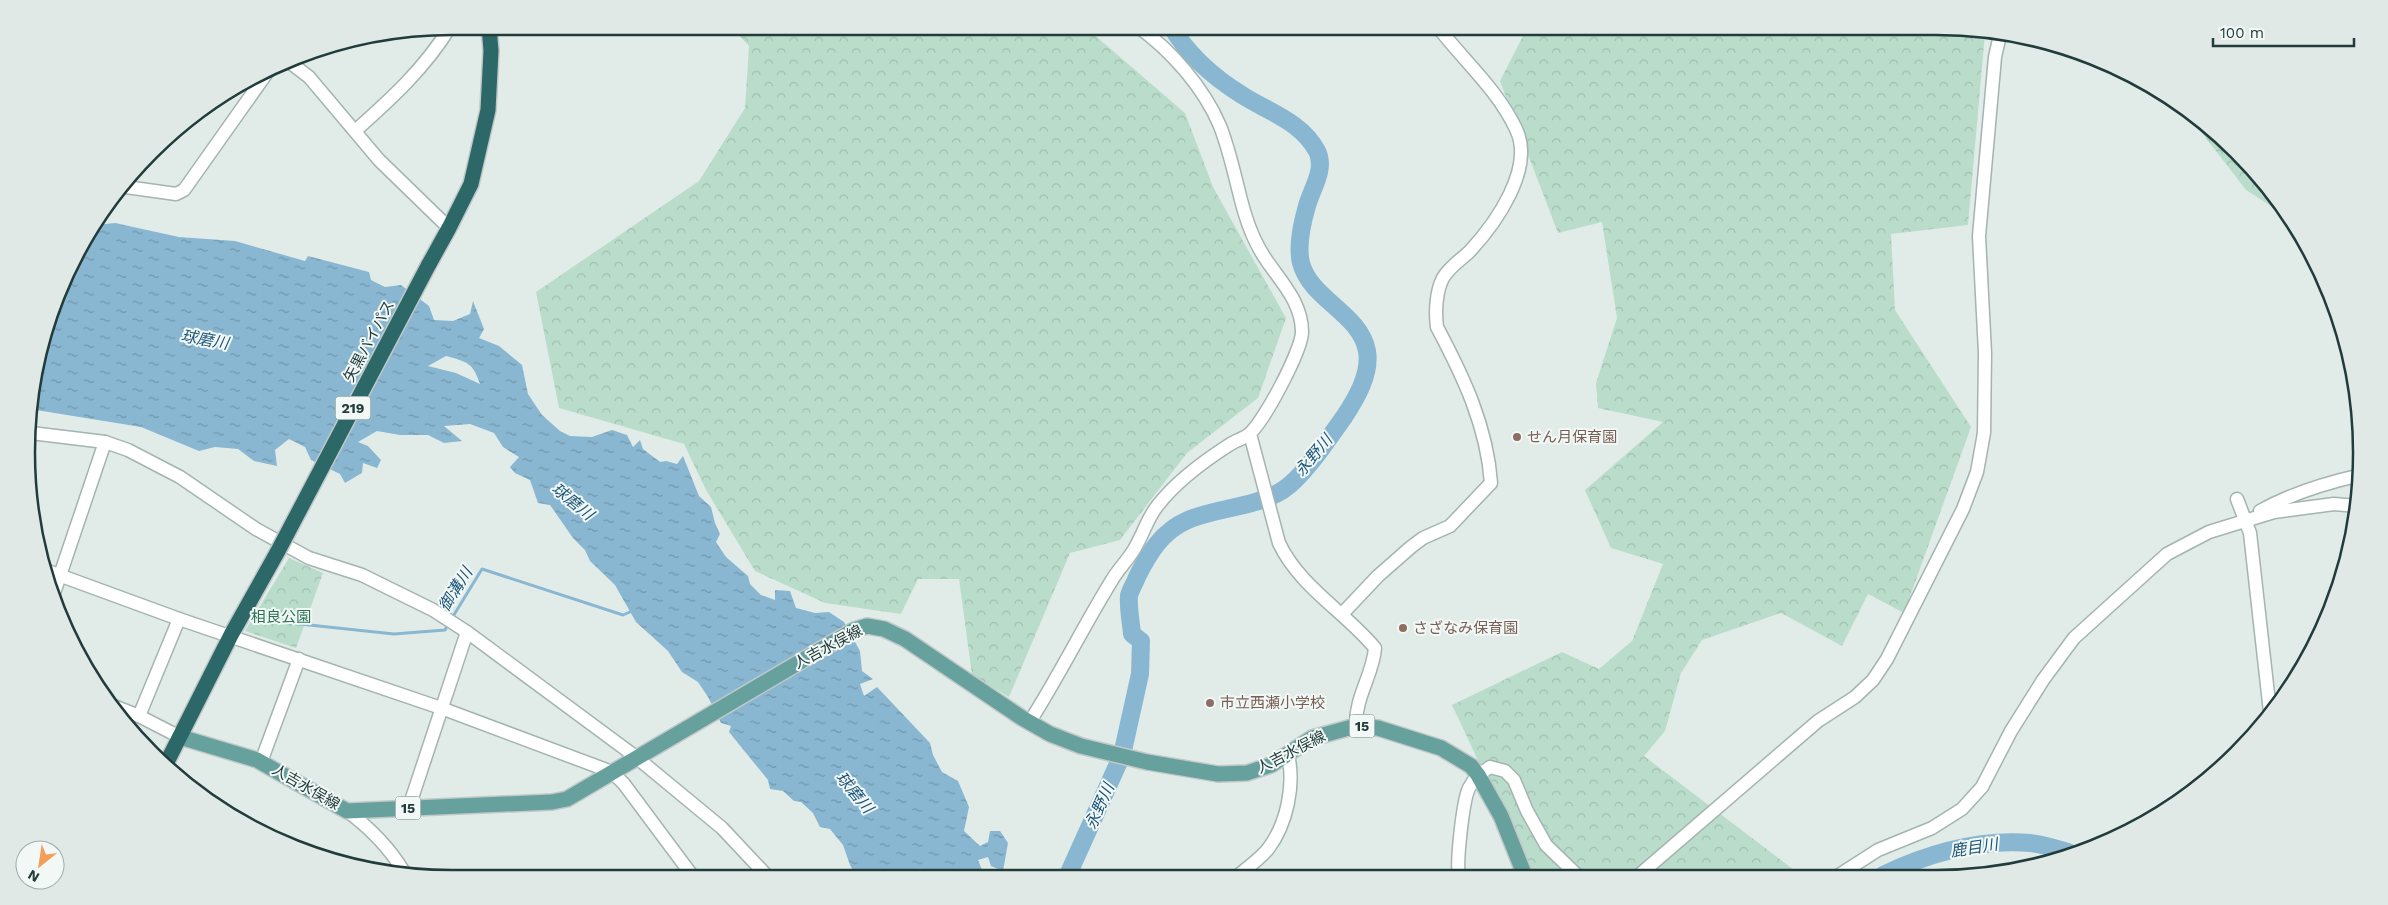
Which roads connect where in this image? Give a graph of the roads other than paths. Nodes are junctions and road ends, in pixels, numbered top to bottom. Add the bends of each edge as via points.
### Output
1 (445, 35) edge
2 (490, 35) edge
3 (1147, 35) edge
4 (1445, 35) edge
5 (1999, 40) edge
6 (295, 66) edge
7 (260, 82) edge
8 (354, 131) junction
9 (130, 188) edge
10 (450, 228) junction
11 (36, 434) edge
12 (1250, 434) junction
13 (105, 442) junction
14 (2352, 477) edge
15 (2238, 499) dead end
16 (2349, 505) edge
17 (2246, 520) junction
18 (53, 573) edge
19 (60, 576) junction
20 (57, 586) edge
21 (1342, 614) junction
22 (178, 619) junction
23 (467, 632) junction
24 (231, 635) junction
25 (299, 659) junction
26 (2269, 704) edge
27 (441, 708) junction
28 (123, 710) edge
29 (139, 716) junction
30 (1030, 722) junction
31 (1356, 726) junction
32 (180, 737) junction
33 (639, 755) junction
34 (1288, 755) junction
35 (169, 759) edge
36 (261, 762) junction
37 (612, 772) junction
38 (1478, 775) junction
39 (409, 808) junction
40 (347, 811) junction
41 (400, 866) edge
42 (688, 870) edge
43 (761, 870) edge
44 (1244, 870) edge
45 (1458, 870) edge
46 (1523, 870) edge
47 (1572, 870) edge
48 (1645, 870) edge
49 (1847, 870) edge

1 - 8 street via 427,63
2 - 10 highway, 矢黒バイパス / 219 via 488,110 471,184
3 - 12 street via 1187,74 1212,111 1224,139 1244,214 1254,238 1300,314 1302,333 1296,357
4 - 21 street via 1497,96 1517,130 1522,147 1521,166 1499,214 1442,280 1435,315 1482,426 1491,483 1450,526 1411,547
5 - 48 street via 1979,236 1985,353 1984,433 1978,472 1963,508 1887,659 1873,680 1818,721
6 - 8 street via 309,77
7 - 9 street via 184,190 176,194
8 - 10 street via 379,160
10 - 24 highway, 矢黒バイパス / 219, bridge
11 - 13 street
12 - 21 street via 1284,555 1305,580
12 - 30 street via 1229,445 1158,504 1136,547 1112,580
13 - 19 street
13 - 23 street via 180,477 256,529 309,558 362,575 433,610
14 - 17 street via 2284,497
15 - 17 street
16 - 17 street via 2334,504 2274,512
17 - 26 street
17 - 49 street via 2209,532 2167,554 2074,638 2020,717 1982,787 1962,809 1932,828 1878,850
18 - 19 street
19 - 20 street
19 - 22 street
21 - 31 street via 1375,648 1374,660 1358,699
22 - 24 street
22 - 29 street
23 - 27 street
23 - 33 street
24 - 25 street
24 - 32 highway, 矢黒バイパス / 219
25 - 27 street
25 - 36 street
27 - 37 street
27 - 39 street
28 - 29 street
29 - 32 street
30 - 33 main road, 人吉水俣線 / 15 via 905,639 884,629 867,626 854,630
30 - 34 main road, 人吉水俣線 / 15 via 1050,734 1103,752 1218,774 1247,773
31 - 34 main road, 人吉水俣線 / 15 via 1312,738
31 - 38 main road, 人吉水俣線 / 15 via 1378,728 1441,748 1471,766
32 - 35 highway, 矢黒バイパス / 219
32 - 36 main road, 人吉水俣線
33 - 37 main road, 人吉水俣線 / 15
33 - 43 street via 722,828
34 - 44 street via 1292,769 1288,802 1280,829 1268,849
36 - 40 main road, 人吉水俣線
37 - 39 main road, 人吉水俣線 / 15 via 566,799 552,802
37 - 42 street
38 - 45 street via 1468,788
38 - 46 main road, 人吉水俣線 / 15 via 1501,816
38 - 47 street via 1490,767 1505,771 1514,780 1546,845
39 - 40 main road, 人吉水俣線 / 15
40 - 41 street via 364,823 391,851

